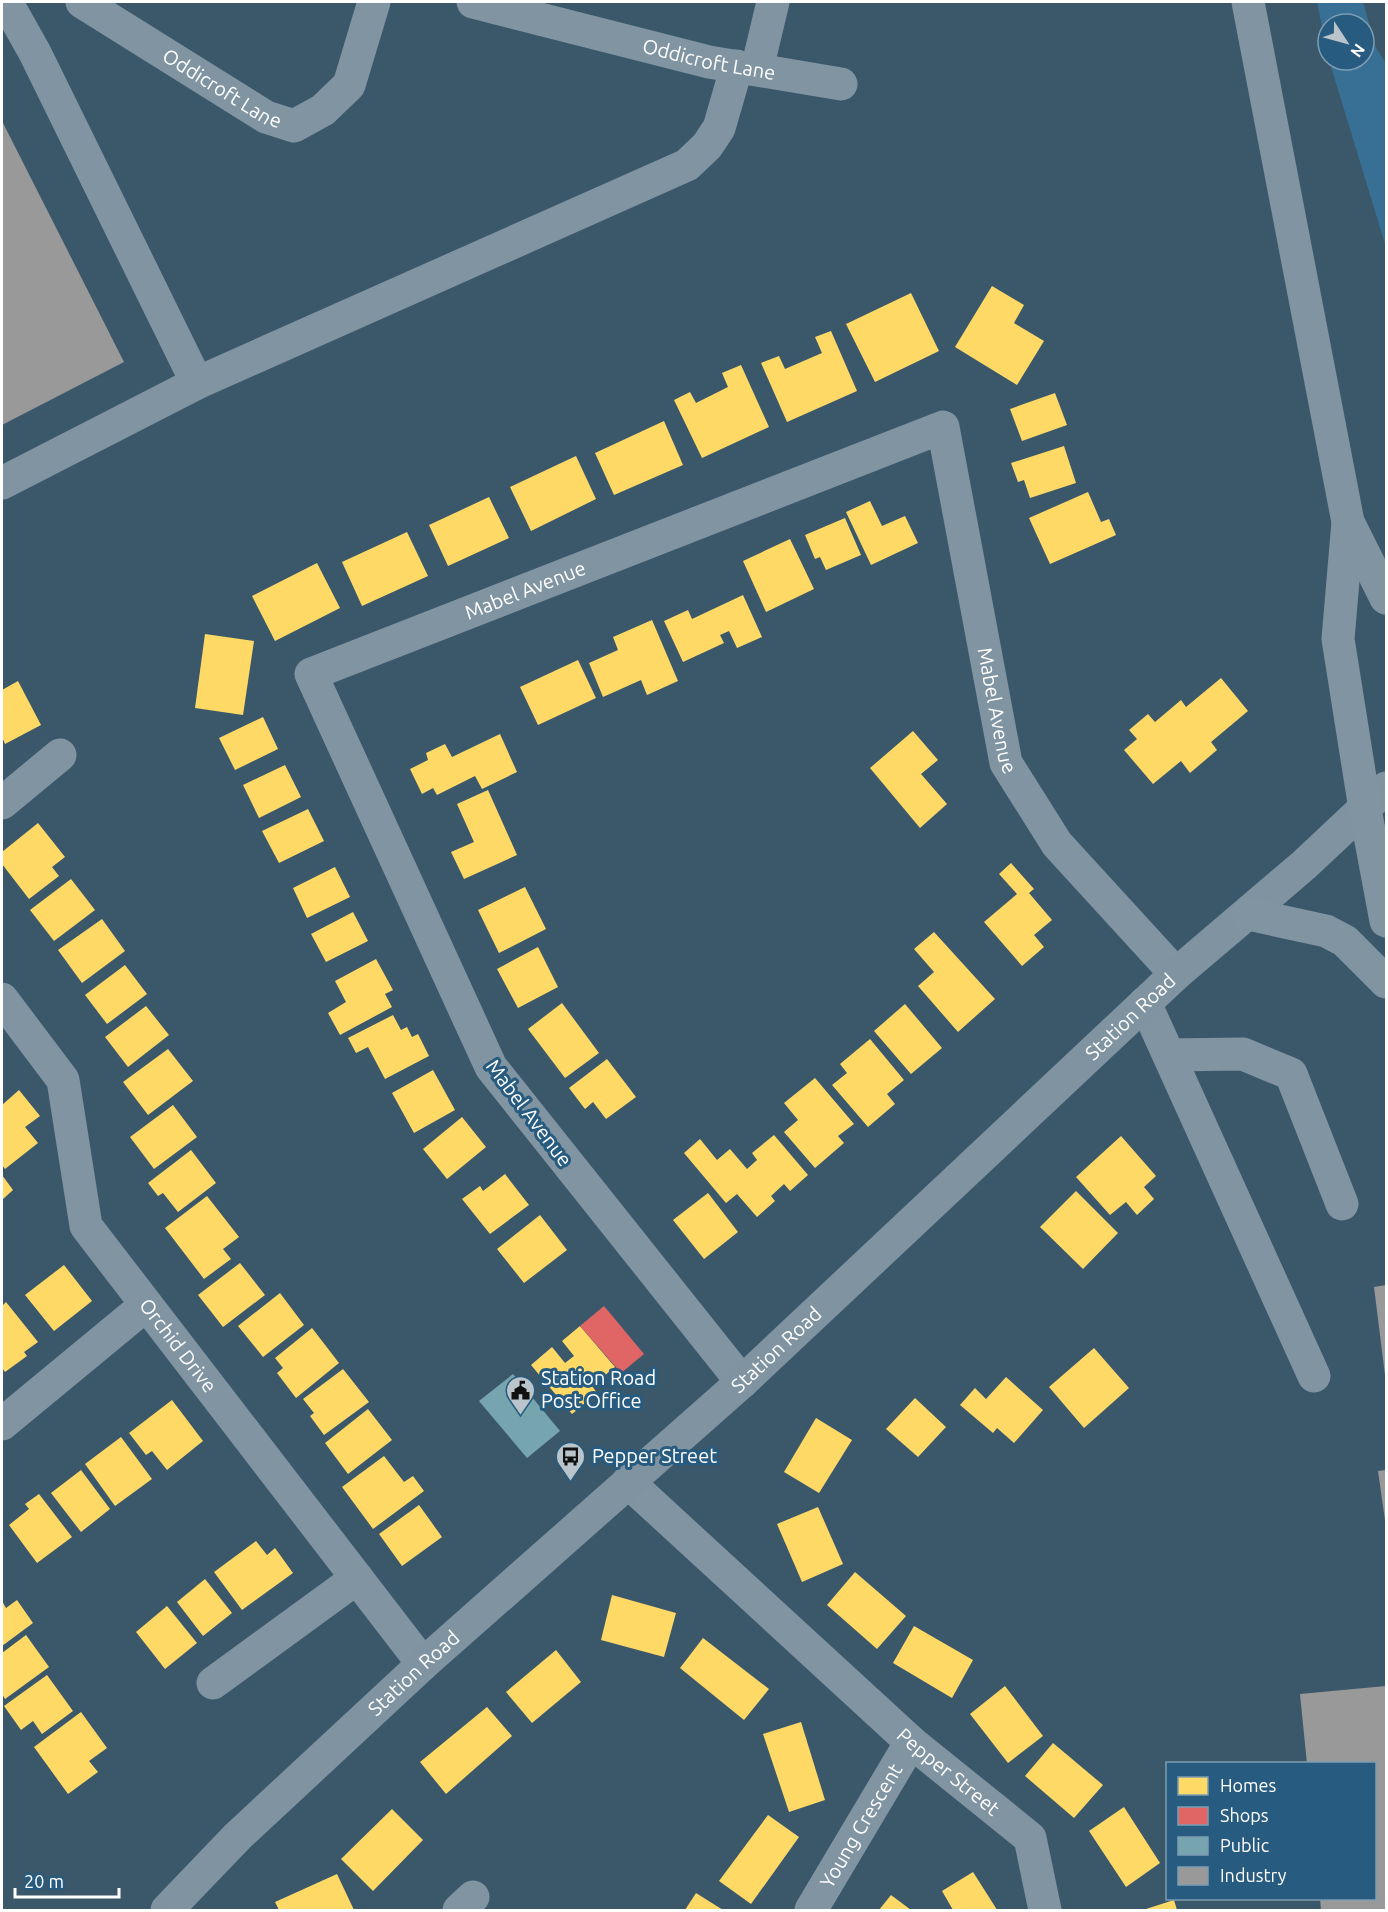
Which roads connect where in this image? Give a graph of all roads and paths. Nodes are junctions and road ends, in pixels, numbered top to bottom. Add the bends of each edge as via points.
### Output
1 (2, 2) edge
2 (82, 2) edge
3 (374, 2) edge
4 (473, 2) edge
5 (773, 2) edge
6 (1248, 2) edge
7 (747, 67) junction
8 (841, 84) dead end
9 (197, 383) junction
10 (2, 483) edge
11 (1348, 522) junction
12 (1386, 560) edge
13 (1386, 598) edge
14 (60, 756) dead end
15 (1376, 799) edge
16 (2, 803) edge
17 (1248, 914) junction
18 (1386, 921) edge
19 (1176, 974) junction
20 (1386, 982) edge
21 (1145, 1003) junction
22 (4, 1009) edge
23 (1169, 1055) junction
24 (1342, 1204) dead end
25 (146, 1305) junction
26 (1314, 1376) dead end
27 (742, 1382) junction
28 (2, 1424) edge
29 (628, 1482) junction
30 (357, 1578) junction
31 (423, 1664) junction
32 (213, 1683) dead end
33 (911, 1742) junction
34 (167, 1911) edge
35 (811, 1911) edge
36 (1045, 1911) edge

1 - 9 street via 35,53
2 - 3 street, Oddicroft Lane via 266,117 294,126 323,110 349,85
4 - 7 street, Oddicroft Lane via 709,62
5 - 7 street
6 - 11 highway
7 - 8 street, Oddicroft Lane
7 - 9 street via 719,128 687,165
9 - 10 street
11 - 12 highway
11 - 13 highway
11 - 15 highway via 1338,639
14 - 16 street
15 - 17 main road, Station Road
15 - 18 highway
17 - 19 main road, Station Road
17 - 20 highway via 1326,931 1345,941
19 - 21 main road, Station Road
19 - 27 street, Mabel Avenue via 1057,844 1006,764 943,427 312,674 491,1067
21 - 23 street
21 - 27 main road, Station Road
22 - 25 street, Orchid Drive via 63,1080 86,1226
23 - 24 street via 1243,1054 1291,1074
23 - 26 street
25 - 28 street
25 - 30 street, Orchid Drive
27 - 29 main road, Station Road
29 - 31 main road, Station Road
29 - 33 street, Pepper Street
30 - 31 street, Orchid Drive
30 - 32 street
31 - 34 main road, Station Road via 238,1836
33 - 35 street, Young Crescent
33 - 36 street, Pepper Street via 1030,1838

